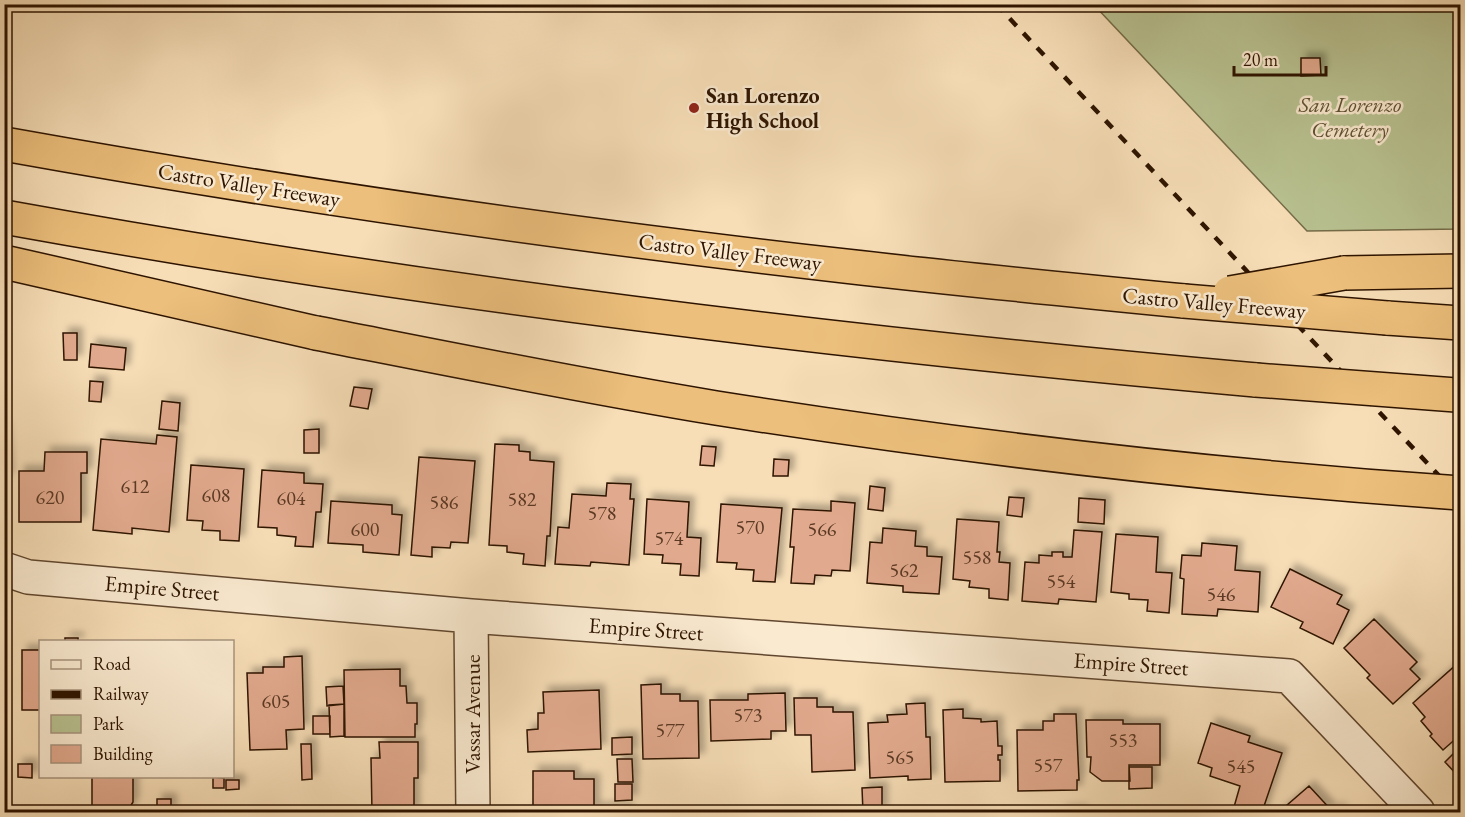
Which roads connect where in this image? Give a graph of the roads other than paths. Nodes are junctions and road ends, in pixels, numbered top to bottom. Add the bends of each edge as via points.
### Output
1 (4, 144) edge
2 (4, 217) edge
3 (4, 262) edge
4 (1461, 271) edge
5 (1184, 301) junction
6 (1461, 323) edge
7 (1458, 395) edge
8 (1461, 493) edge
9 (4, 569) edge
10 (471, 616) junction
11 (473, 813) edge
12 (1418, 813) edge

1 - 5 highway, Castro Valley Freeway via 312,195 591,235 847,267
2 - 7 highway, bridge via 327,271 602,310 992,356
3 - 8 highway, bridge via 316,333 715,408 1109,462 1307,483
4 - 5 highway, bridge via 1344,273
5 - 6 highway, Castro Valley Freeway, bridge
9 - 10 street, Empire Street via 28,577
10 - 11 street, Vassar Avenue
10 - 12 street, Empire Street via 1289,676

